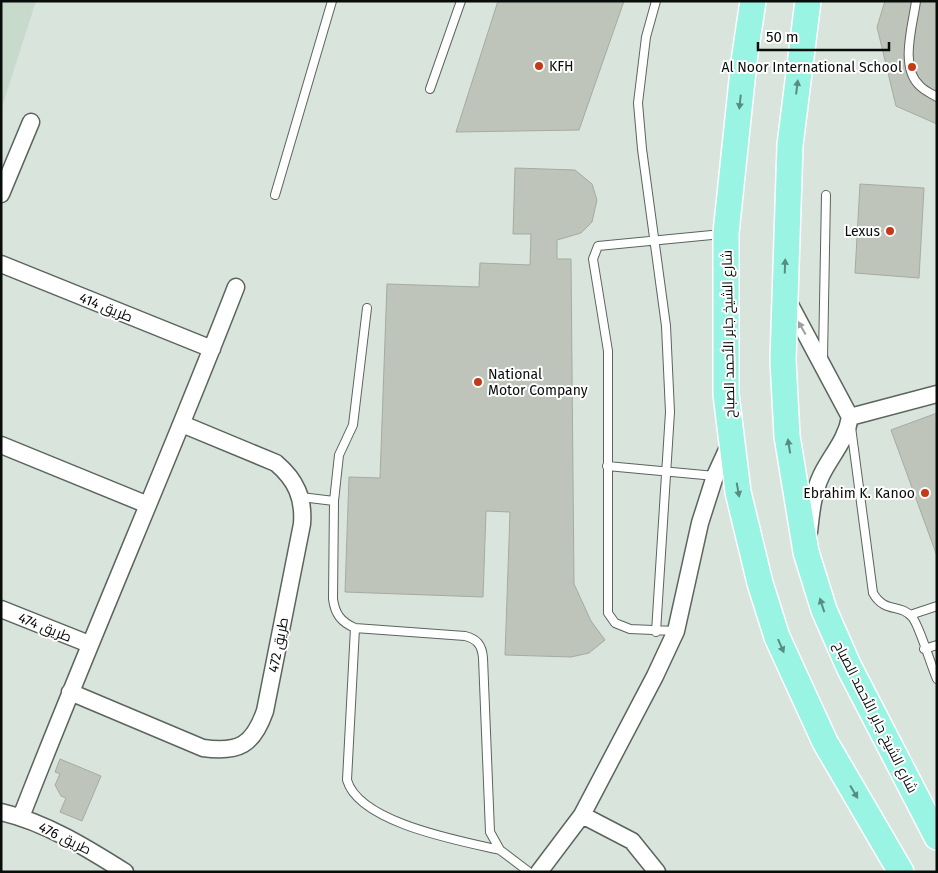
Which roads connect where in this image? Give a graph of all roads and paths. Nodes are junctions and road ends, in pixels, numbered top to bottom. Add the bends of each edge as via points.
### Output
1 (332, 1) edge
2 (460, 1) edge
3 (656, 1) edge
4 (753, 1) edge
5 (808, 1) edge
6 (916, 1) edge
7 (430, 88) dead end
8 (937, 98) edge
9 (31, 122) dead end
10 (1, 194) edge
11 (275, 195) dead end
12 (826, 195) dead end
13 (726, 233) junction
14 (654, 240) junction
15 (1, 264) edge
16 (236, 287) dead end
17 (784, 294) junction
18 (367, 308) dead end
19 (212, 349) junction
20 (823, 365) junction
21 (937, 394) edge
22 (850, 417) junction
23 (182, 424) junction
24 (731, 441) junction
25 (1, 445) edge
26 (607, 466) junction
27 (667, 472) junction
28 (715, 476) junction
29 (301, 497) junction
30 (334, 501) junction
31 (148, 505) junction
32 (806, 552) junction
33 (937, 606) edge
34 (1, 610) edge
35 (910, 615) junction
36 (355, 628) junction
37 (676, 631) junction
38 (656, 632) junction
39 (89, 644) junction
40 (937, 645) edge
41 (924, 650) junction
42 (937, 679) edge
43 (70, 692) junction
44 (1, 812) edge
45 (582, 815) junction
46 (21, 817) junction
47 (937, 837) edge
48 (500, 850) junction
49 (125, 872) edge
50 (529, 872) edge
51 (539, 872) edge
52 (657, 872) edge
53 (901, 872) edge

1 - 11 lane
2 - 7 lane
3 - 14 lane via 646,37 638,103
4 -> 13 main road, شارع الشيخ جابر الأحمد الصباح
17 -> 5 main road, شارع الشيخ جابر الأحمد الصباح via 790,145
6 - 8 lane via 910,68 920,86
9 - 10 street
12 - 20 lane
13 - 14 lane
13 - 24 main road, شارع الشيخ جابر الأحمد الصباح via 726,394
14 - 26 lane via 598,246 594,252 608,351
14 - 27 lane via 666,326 670,412
15 - 19 street, طريق 414
16 - 19 street
20 -> 17 street
32 -> 17 main road, شارع الشيخ جابر الأحمد الصباح via 787,436
18 - 30 lane via 353,425 339,455
19 - 23 street
20 - 22 street
21 - 22 street
22 - 32 street via 842,443 816,489
22 - 35 lane via 873,594 882,605
23 - 29 street, طريق 472 via 276,463 287,472
23 - 31 street
24 - 28 street
24 -> 53 main road, شارع الشيخ جابر الأحمد الصباح via 738,492 760,584 777,637 825,742
25 - 31 street
26 - 27 lane
26 - 38 lane via 608,613 615,623 630,629
27 - 28 lane
27 - 38 lane
28 - 37 street via 700,523
29 - 30 lane
29 - 43 street, طريق 472 via 302,524 265,711 258,731 243,745 223,751 203,748
30 - 36 lane via 332,599 339,617
31 - 39 street
47 -> 32 main road, شارع الشيخ جابر الأحمد الصباح via 849,667 824,610
33 - 35 lane
34 - 39 street, طريق 474
35 - 41 lane via 917,623
36 - 48 lane via 349,790 358,800 390,819 432,834
36 - 48 lane via 465,636 480,645 490,832
37 - 38 lane
37 - 45 street
39 - 43 street
40 - 41 lane
41 - 42 lane
43 - 46 street
44 - 46 street, طريق 476
45 - 51 street
45 - 52 street via 632,841
46 - 49 street, طريق 476 via 91,850
48 - 50 lane

